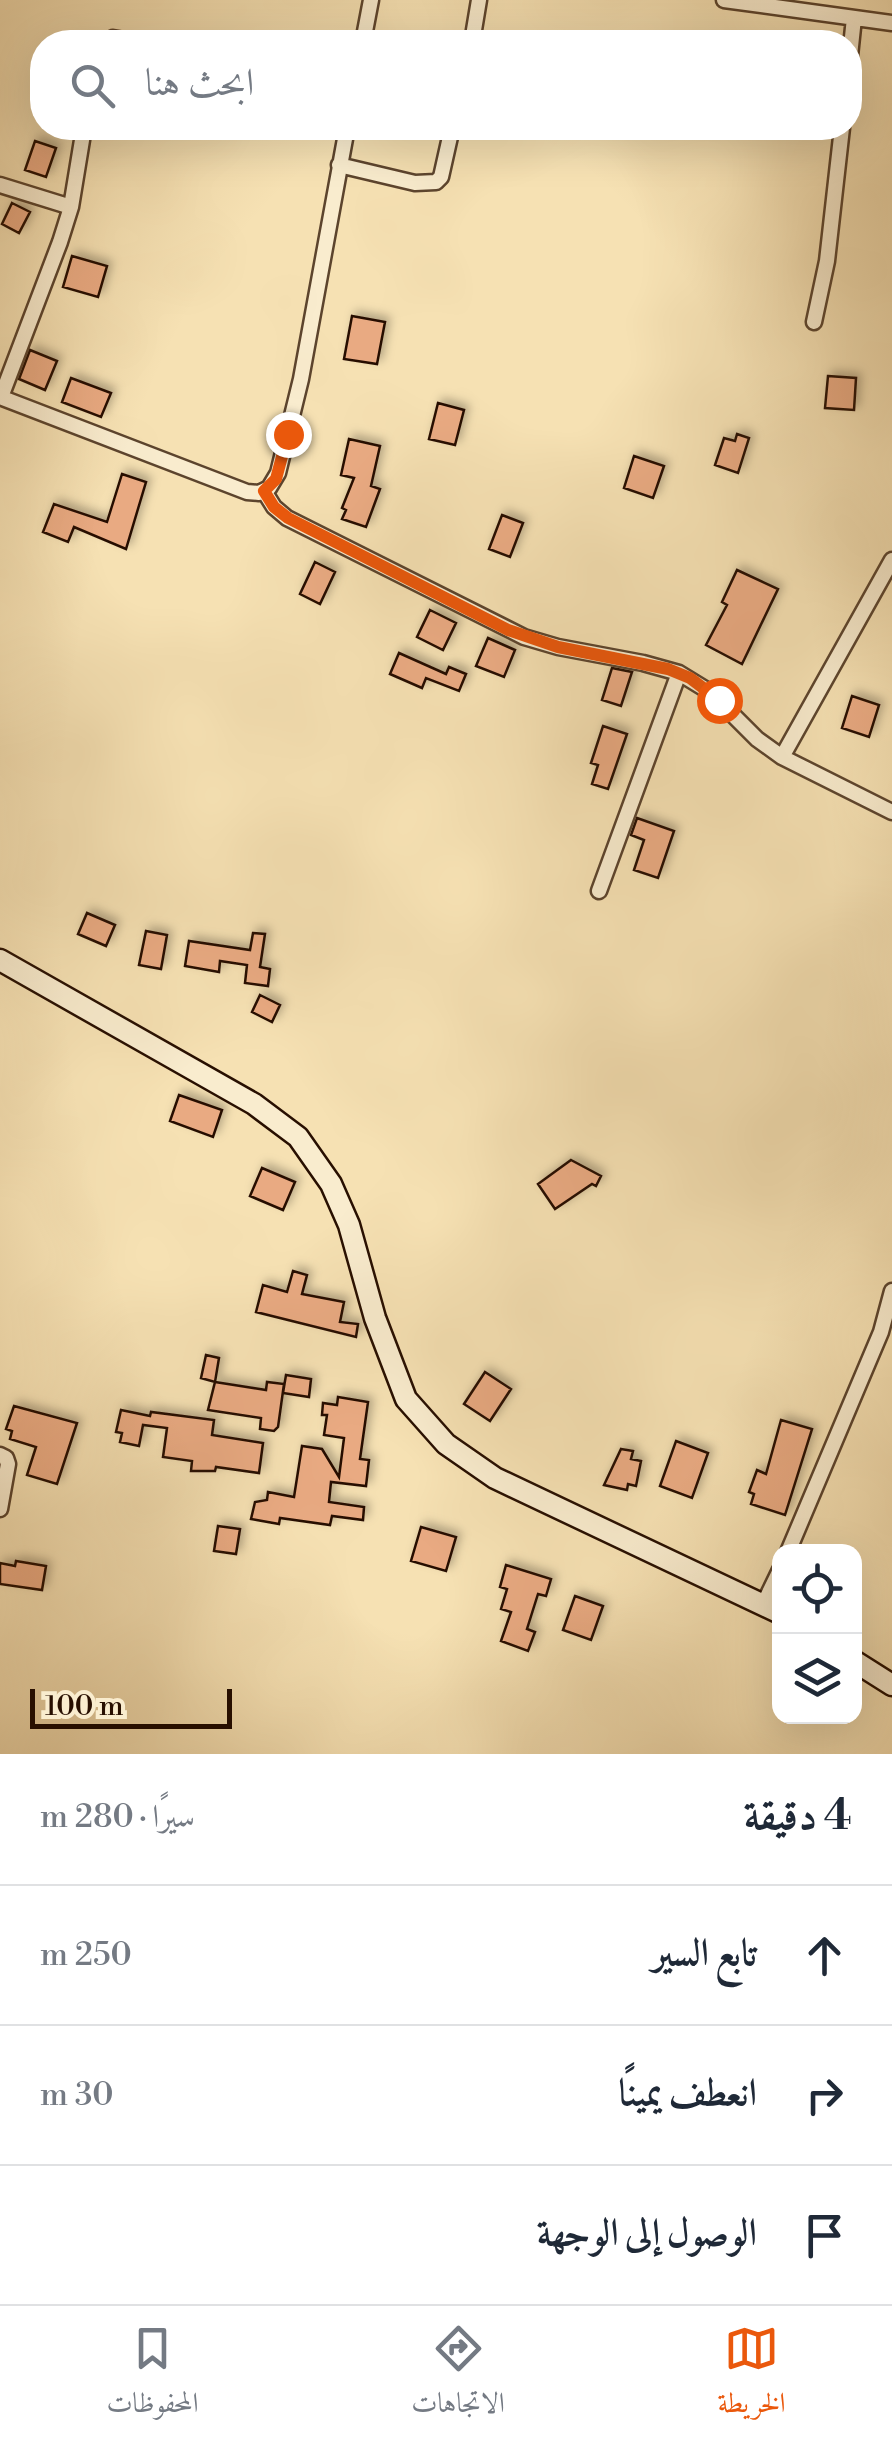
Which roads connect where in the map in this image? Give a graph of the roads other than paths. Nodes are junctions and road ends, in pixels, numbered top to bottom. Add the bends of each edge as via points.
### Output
1 (371, 0) edge
2 (480, 0) edge
3 (724, 0) edge
4 (854, 18) junction
5 (892, 23) edge
6 (365, 30) edge
7 (474, 30) edge
8 (853, 30) edge
9 (82, 140) edge
10 (344, 140) edge
11 (449, 140) edge
12 (841, 140) edge
13 (339, 165) junction
14 (0, 185) edge
15 (71, 207) junction
16 (814, 322) dead end
17 (0, 397) edge
18 (264, 491) junction
19 (892, 560) edge
20 (679, 673) junction
21 (782, 757) junction
22 (892, 812) edge
23 (599, 892) dead end
24 (0, 960) edge
25 (892, 1292) edge
26 (0, 1455) edge
27 (0, 1509) edge
28 (791, 1544) edge
29 (771, 1609) edge
30 (862, 1666) edge
31 (892, 1685) edge

1 - 6 street
2 - 7 street
3 - 4 street
4 - 5 street
4 - 8 street
9 - 15 street
10 - 13 street
11 - 13 street via 436,182
12 - 16 street
13 - 18 street via 288,434 276,479
14 - 15 street
15 - 17 street
17 - 18 street via 247,492
18 - 20 street via 288,518 508,630
19 - 21 street
20 - 21 street
20 - 23 street
21 - 22 street
24 - 29 street via 254,1104 298,1137 349,1225 406,1399 446,1444 495,1478
25 - 28 street
26 - 27 street via 8,1461
30 - 31 street

